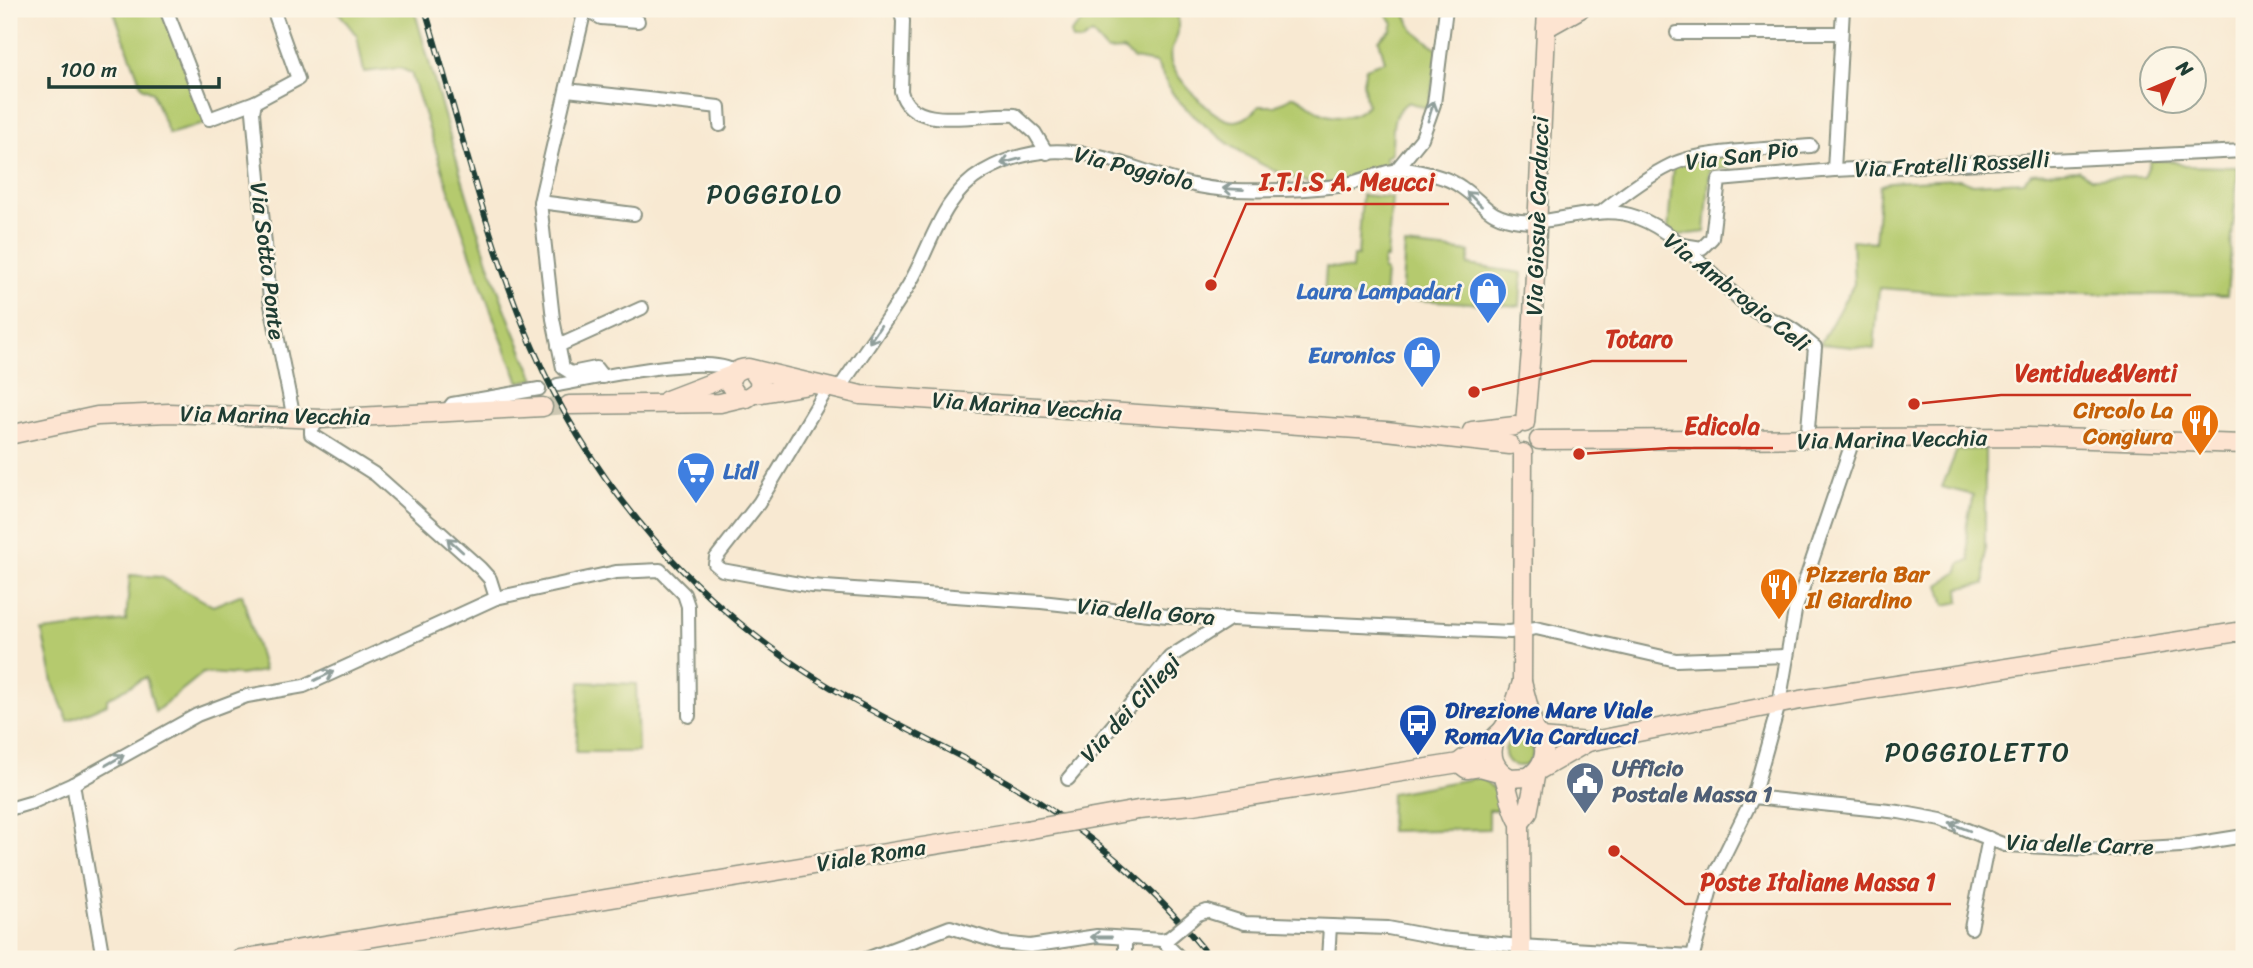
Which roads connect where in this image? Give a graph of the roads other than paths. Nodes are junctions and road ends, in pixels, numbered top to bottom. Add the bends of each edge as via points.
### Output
1 (166, 9) edge
2 (273, 9) edge
3 (585, 9) edge
4 (900, 9) edge
5 (1446, 9) edge
6 (1580, 9) edge
7 (1843, 9) edge
8 (1551, 17) edge
9 (638, 21) dead end
10 (1677, 33) dead end
11 (1842, 33) junction
12 (567, 89) junction
13 (255, 102) junction
14 (720, 125) dead end
15 (1811, 146) dead end
16 (2244, 151) edge
17 (1046, 153) junction
18 (1397, 169) junction
19 (1834, 170) junction
20 (540, 202) junction
21 (1603, 211) junction
22 (634, 214) dead end
23 (1536, 222) junction
24 (1712, 238) junction
25 (1679, 244) junction
26 (1709, 270) junction
27 (642, 308) dead end
28 (558, 346) junction
29 (670, 367) junction
30 (740, 372) junction
31 (603, 377) junction
32 (558, 385) dead end
33 (825, 388) junction
34 (703, 395) junction
35 (748, 396) junction
36 (541, 398) tunnel mouth
37 (569, 405) tunnel mouth
38 (294, 419) junction
39 (321, 419) junction
40 (1245, 421) junction
41 (1520, 424) junction
42 (9, 436) edge
43 (1539, 440) junction
44 (1807, 440) junction
45 (1853, 440) junction
46 (2244, 444) edge
47 (1517, 449) junction
48 (496, 598) junction
49 (1231, 618) junction
50 (1522, 629) junction
51 (2244, 631) edge
52 (1786, 656) junction
53 (1522, 682) junction
54 (1779, 704) junction
55 (689, 716) dead end
56 (1498, 735) junction
57 (1538, 735) junction
58 (1588, 742) junction
59 (1459, 763) junction
60 (1536, 772) junction
61 (1502, 773) junction
62 (1068, 779) dead end
63 (73, 784) junction
64 (1753, 797) junction
65 (9, 809) edge
66 (1520, 822) junction
67 (2244, 836) edge
68 (1989, 838) junction
69 (1330, 926) junction
70 (1971, 928) dead end
71 (1125, 938) junction
72 (1166, 939) junction
73 (1521, 953) edge
74 (105, 957) edge
75 (1692, 958) edge
76 (240, 959) edge
77 (866, 959) edge
78 (1125, 959) edge
79 (1181, 959) edge
80 (1328, 959) edge

1 - 13 street via 209,119
2 - 13 street via 298,79
3 - 9 street via 601,18
3 - 12 street
4 - 17 street via 901,91 911,110 927,116 1015,115 1035,133
18 -> 5 street via 1422,138 1434,104
6 - 8 main road
7 - 11 street
8 - 23 main road, Via Giosuè Carducci
10 - 11 street
11 - 19 street
12 - 14 street via 719,107
12 - 20 street
13 - 38 street, Via Sotto Ponte via 267,279
15 - 21 street, Via San Pio via 1738,151 1673,163
16 - 19 street, Via Fratelli Rosselli
18 -> 17 street, Via Poggiolo via 1340,186 1229,190 1095,153
17 -> 33 street, Via Poggiolo via 1002,163 958,194 936,227 908,286
23 -> 18 street, Via Poggiolo via 1487,211 1461,187 1435,175
19 - 24 street, Via Fratelli Rosselli via 1719,180
20 - 22 street
20 - 28 street
21 - 23 street, Via Ambrogio Celi
21 - 25 street, Via Ambrogio Celi via 1636,217
23 - 41 main road, Via Giosuè Carducci via 1532,339
24 - 25 street via 1702,248
24 - 26 street, Via Fratelli Rosselli
25 - 26 street, Via Ambrogio Celi
26 - 44 street, Via Ambrogio Celi via 1753,311 1791,328 1815,347
27 - 28 street
28 - 31 street via 566,372 596,368
29 - 30 street via 704,365
29 - 31 street
29 - 34 street via 688,374
30 - 33 main road, Via Marina Vecchia
30 - 34 main road, Via Marina Vecchia
30 - 35 main road via 731,390
30 - 35 main road via 760,381
31 - 32 street
33 - 35 main road, Via Marina Vecchia
33 - 40 main road, Via Marina Vecchia via 860,395
33 - 49 street, Via della Gora via 759,503 716,558 715,564 722,570 811,586
34 - 35 main road, Via Marina Vecchia
34 - 37 main road, Via Marina Vecchia via 662,402
36 - 39 main road, Via Marina Vecchia via 445,413
38 - 39 main road, Via Marina Vecchia
38 - 42 main road, Via Marina Vecchia via 169,413 97,416
48 -> 39 street via 490,579 480,568 376,475 311,434
40 - 41 main road, Via Marina Vecchia via 1280,419 1460,431
40 - 47 main road, Via Marina Vecchia
41 - 43 main road via 1534,427
41 - 47 main road via 1509,435
43 - 44 main road, Via Marina Vecchia
43 - 47 main road via 1535,449
44 - 45 main road, Via Marina Vecchia
45 - 46 main road, Via Marina Vecchia via 2029,437
45 - 52 street via 1795,611
47 - 50 main road
48 - 55 street via 616,572 660,570 684,594 688,606
63 -> 48 street via 197,715 247,696 303,686
49 - 50 street, Via della Gora
49 - 62 street, Via dei Ciliegi via 1170,657
50 - 52 street, Via della Gora via 1536,628 1676,660
50 - 53 main road
51 - 54 main road
52 - 54 street
53 - 56 main road via 1510,718
53 - 57 main road
54 - 58 main road
54 - 64 street
56 - 57 main road via 1518,725
56 - 59 main road
56 - 61 main road via 1492,757
57 - 58 main road
57 - 60 main road via 1545,756
58 - 60 main road
59 - 61 main road, Viale Roma via 1467,769
59 - 76 main road, Viale Roma, bridge via 1193,806 1138,810
60 - 61 main road via 1519,779
60 - 66 main road via 1528,813
61 - 66 main road
63 - 65 street
63 - 74 street
68 -> 64 street, Via delle Carre via 1942,820 1899,812
64 - 75 street via 1715,874
66 - 73 main road
67 - 68 street, Via delle Carre via 2110,850 2006,845
68 - 70 street, Via delle Carre
69 - 72 street, bridge via 1245,923 1207,911
69 - 73 street via 1388,929
69 - 80 street
71 - 72 street
71 -> 77 street via 1097,936 1030,946 1001,943 950,926
71 - 78 street
72 - 79 street
73 - 75 street

